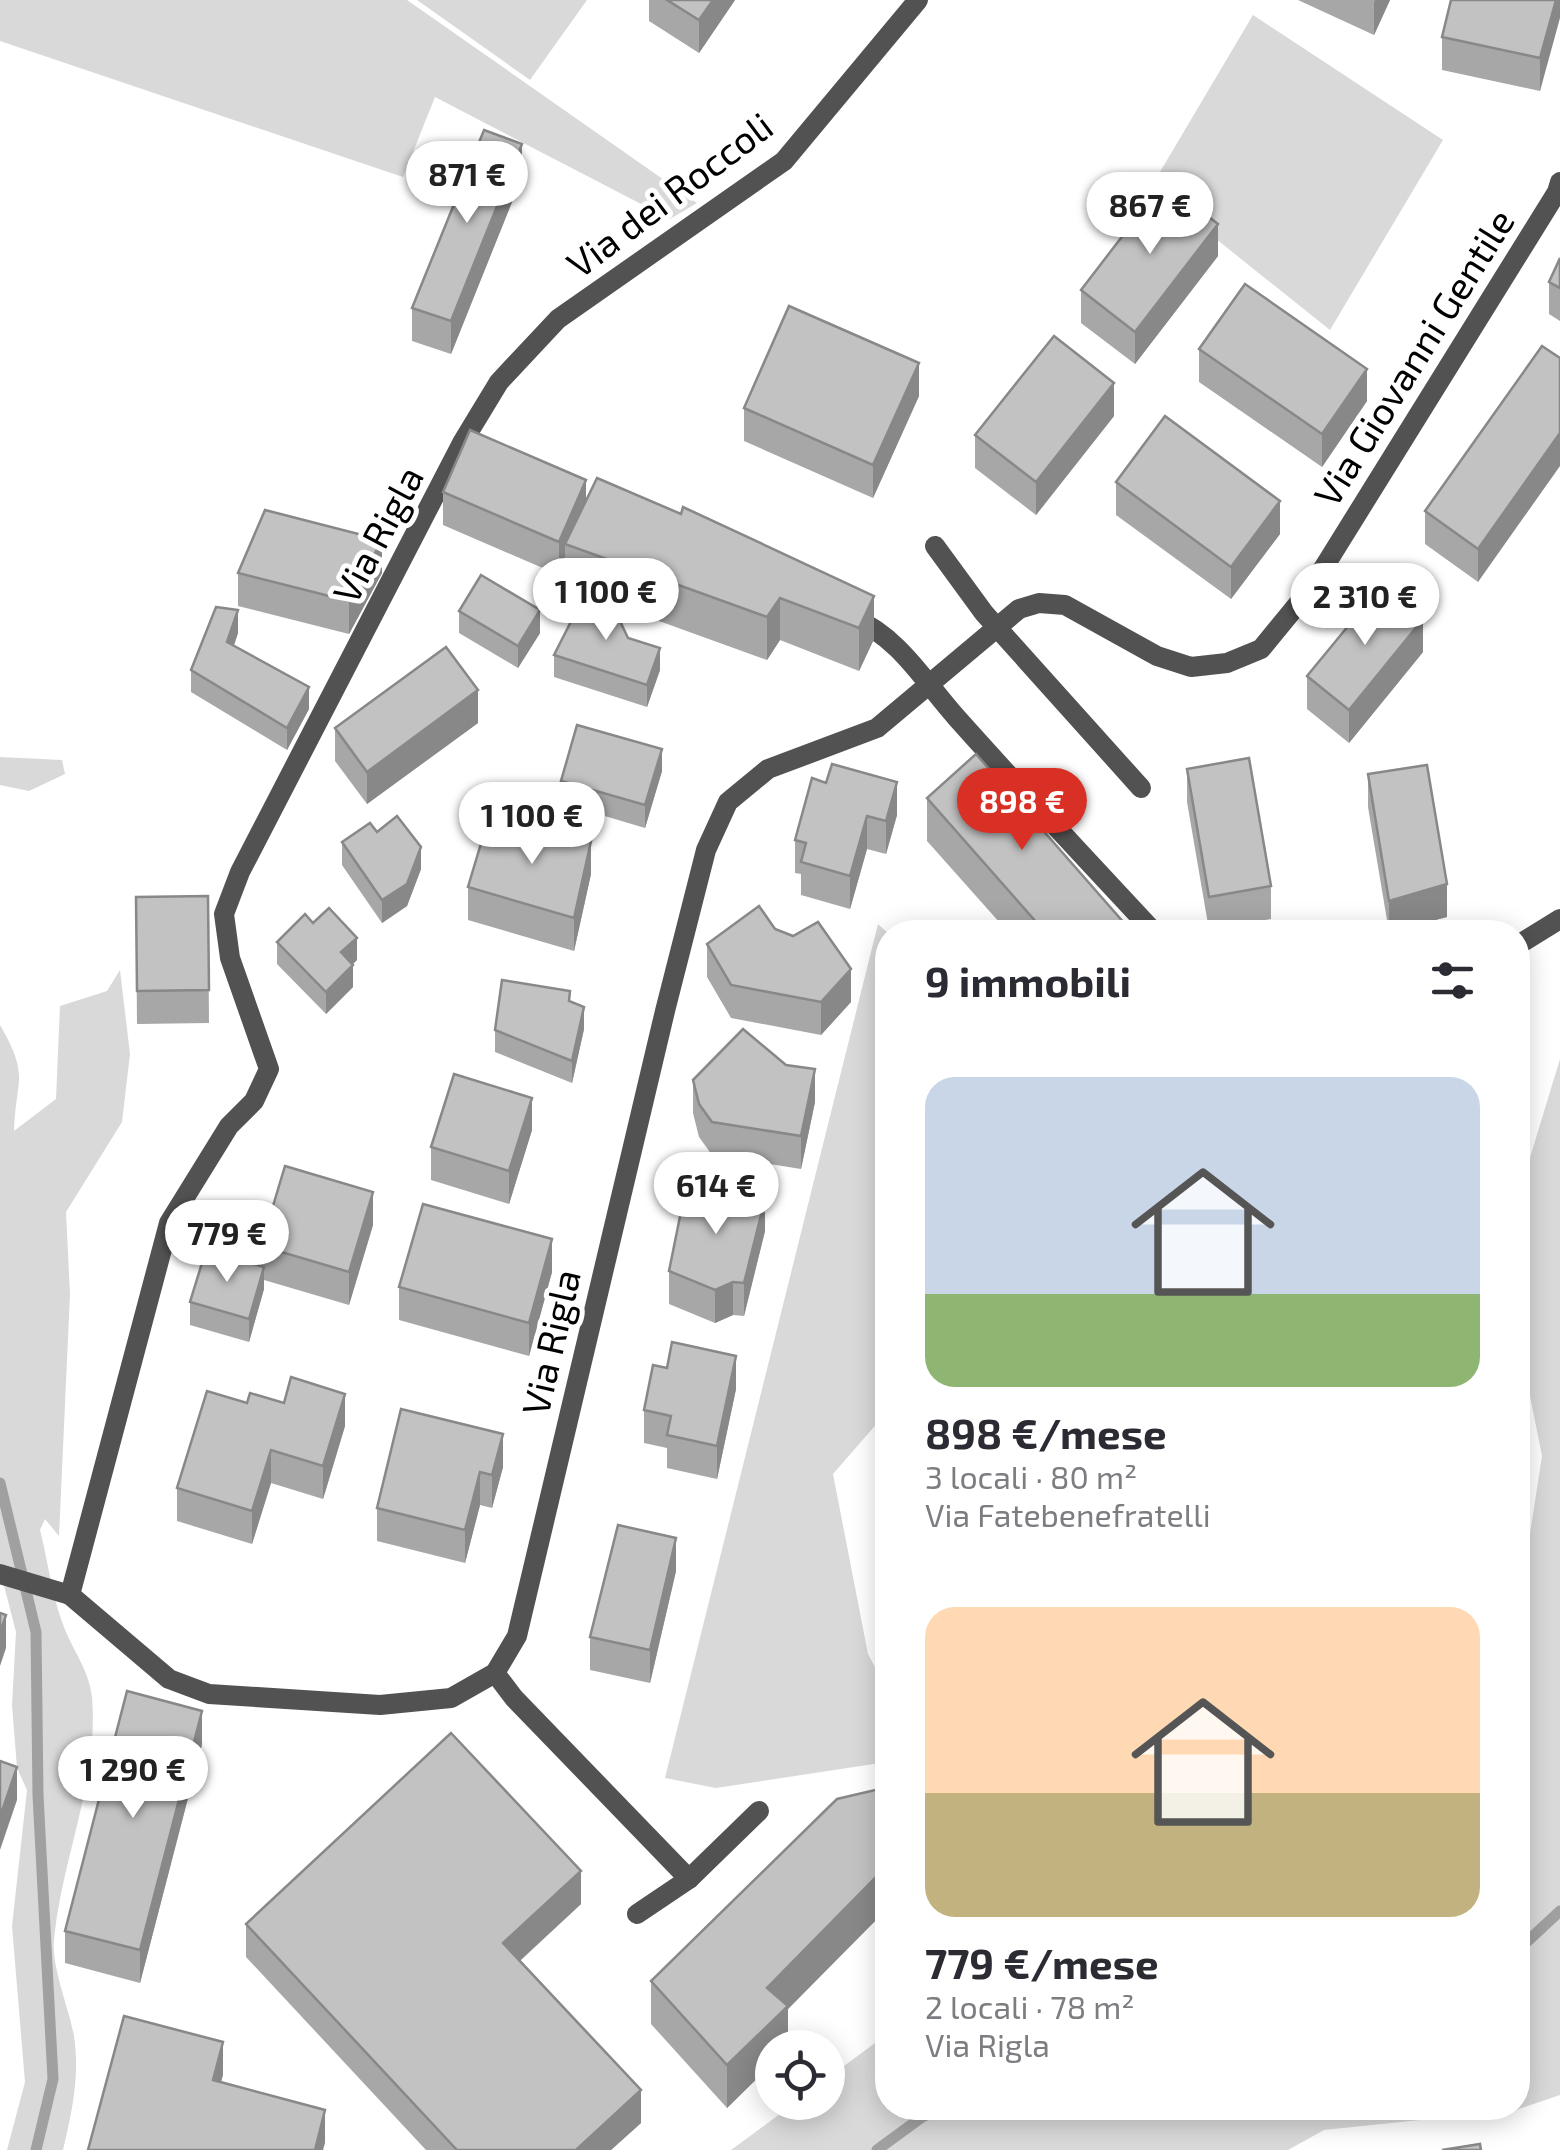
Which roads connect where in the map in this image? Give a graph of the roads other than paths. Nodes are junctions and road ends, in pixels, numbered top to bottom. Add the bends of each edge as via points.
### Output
1 (918, 0) edge
2 (1560, 182) edge
3 (471, 447) joint
4 (935, 546) dead end
5 (832, 608) edge
6 (998, 630) junction
7 (929, 685) junction
8 (1141, 788) dead end
9 (1560, 918) edge
10 (1143, 920) edge
11 (1530, 937) edge
12 (2, 1574) edge
13 (70, 1595) junction
14 (495, 1673) junction
15 (759, 1811) dead end
16 (689, 1879) junction
17 (637, 1914) dead end

1 - 3 street, Via dei Roccoli via 784,161 558,319 499,382
2 - 6 street, Via Giovanni Gentile via 1311,588 1261,649 1227,663 1191,666 1157,656 1066,605 1039,603 1019,609
3 - 13 street, Via Rigla via 240,872 224,914 230,958 269,1068 254,1101 229,1126 169,1223
4 - 6 street
5 - 7 street via 868,624 904,652
6 - 7 street, Via Giovanni Gentile
6 - 8 street
7 - 10 street
7 - 14 street, Via Rigla via 877,728 768,768 728,802 706,850 517,1636
9 - 11 street
12 - 13 street
13 - 14 street via 169,1679 209,1694 380,1705 451,1698
14 - 16 street
15 - 16 street
16 - 17 street

